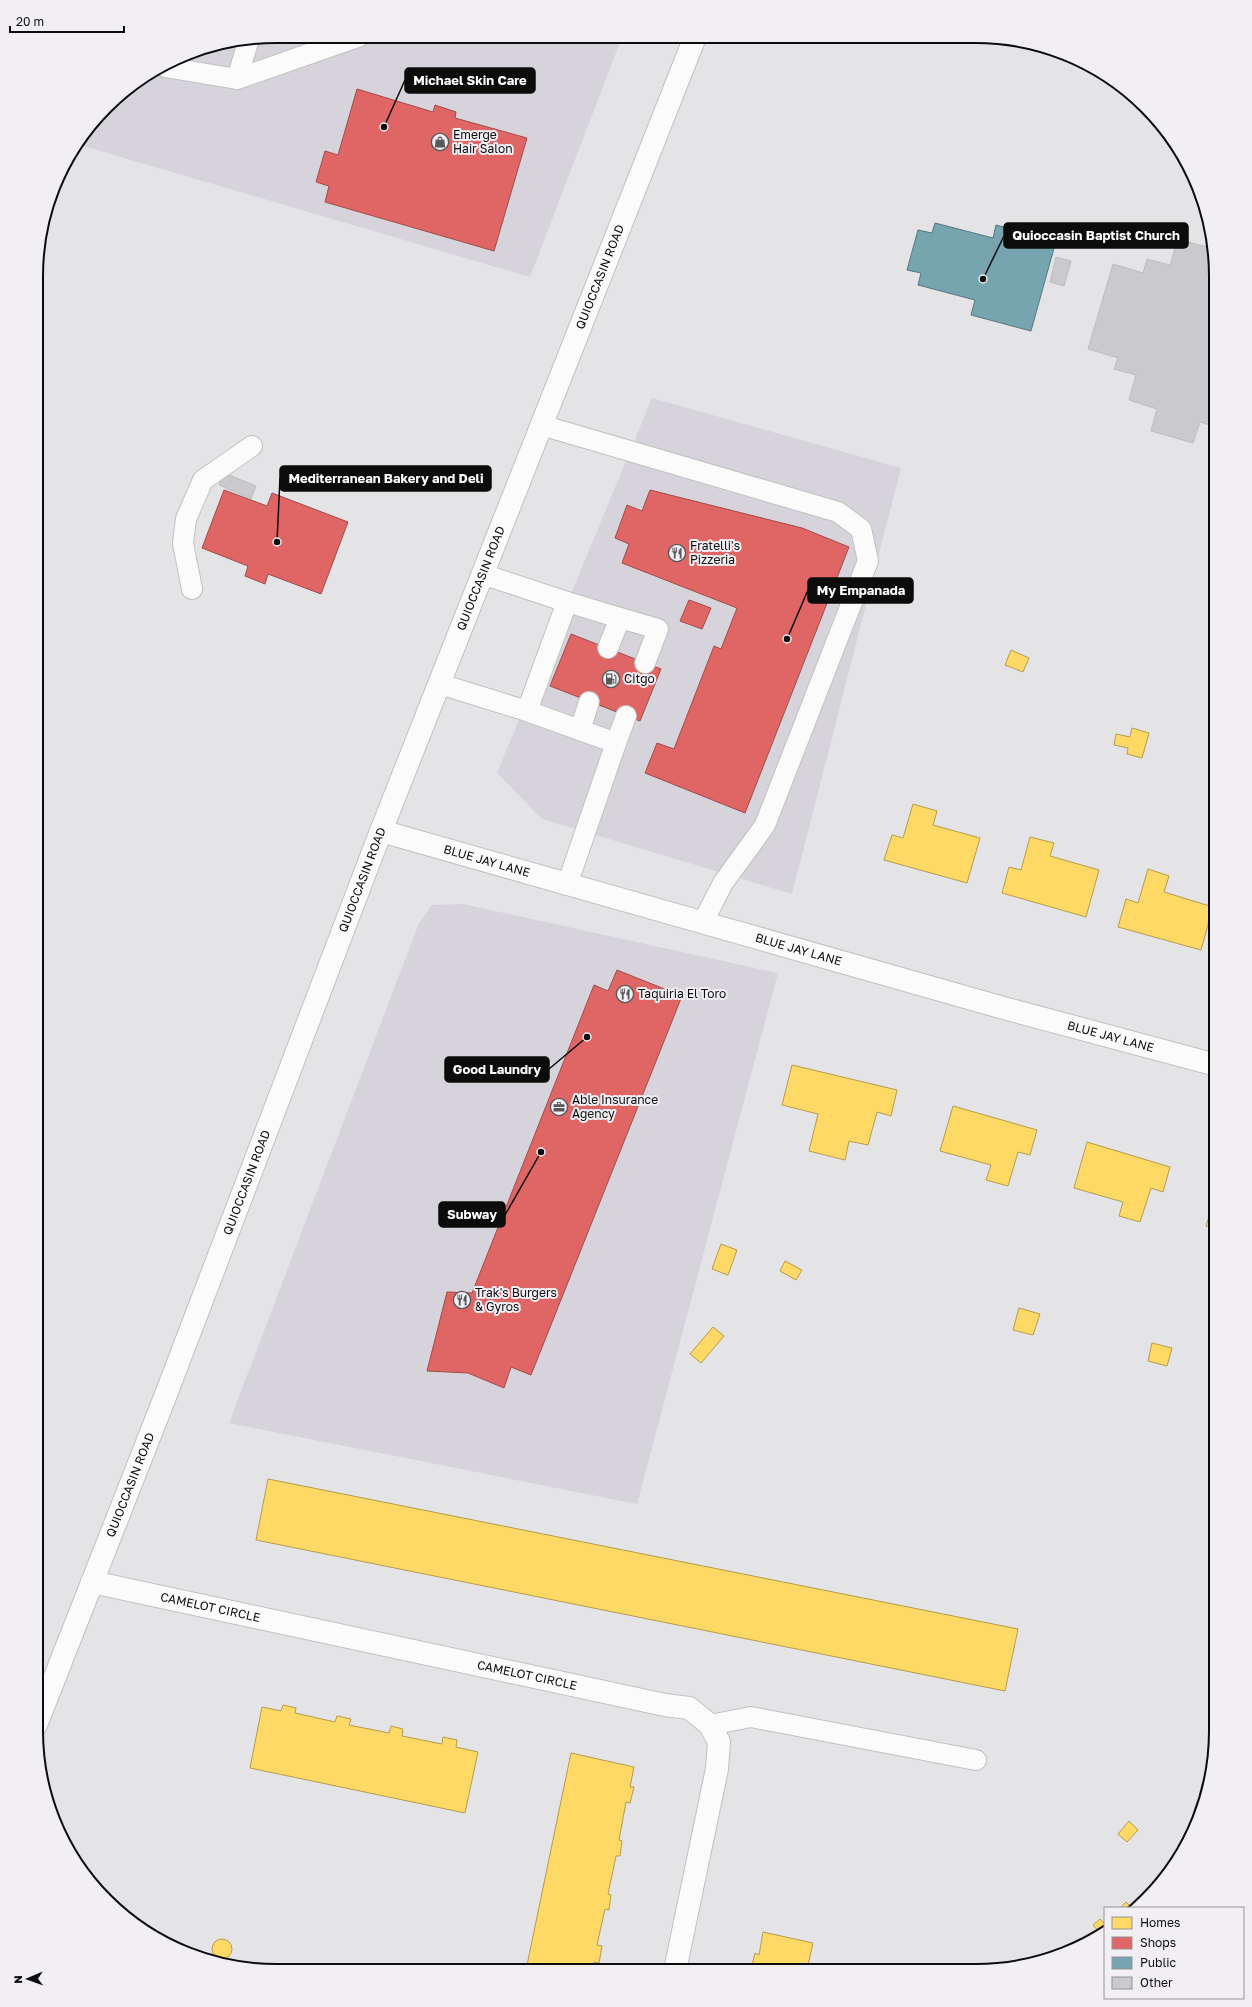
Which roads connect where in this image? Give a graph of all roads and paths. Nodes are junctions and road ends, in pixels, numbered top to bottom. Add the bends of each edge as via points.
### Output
1 (340, 43) edge
2 (693, 43) edge
3 (247, 45) edge
4 (172, 67) edge
5 (237, 79) junction
6 (541, 425) junction
7 (252, 446) dead end
8 (482, 574) junction
9 (192, 589) dead end
10 (567, 602) junction
11 (620, 618) junction
12 (608, 648) dead end
13 (645, 663) dead end
14 (440, 684) junction
15 (589, 702) dead end
16 (527, 711) junction
17 (626, 716) dead end
18 (580, 730) junction
19 (616, 743) junction
20 (381, 831) junction
21 (567, 885) junction
22 (703, 922) junction
23 (1209, 1064) edge
24 (92, 1582) junction
25 (43, 1707) edge
26 (710, 1724) junction
27 (976, 1760) dead end
28 (676, 1964) edge

1 - 5 lane
2 - 6 main road, QUIOCCASIN ROAD
3 - 5 lane
4 - 5 lane
6 - 8 main road, QUIOCCASIN ROAD
6 - 22 lane via 838,512 861,529 868,561 765,825 723,883
7 - 9 lane via 203,480 186,519 183,543
8 - 10 lane
8 - 14 main road, QUIOCCASIN ROAD
10 - 11 lane
10 - 16 lane
11 - 12 lane
11 - 13 lane via 658,628
14 - 16 lane
14 - 20 main road, QUIOCCASIN ROAD
15 - 18 lane
16 - 18 lane
17 - 19 lane
18 - 19 lane
19 - 21 lane
20 - 21 main road, BLUE JAY LANE
20 - 24 main road, QUIOCCASIN ROAD
21 - 22 main road, BLUE JAY LANE
22 - 23 main road, BLUE JAY LANE
24 - 25 main road, QUIOCCASIN ROAD
24 - 26 main road, CAMELOT CIRCLE via 665,1705 689,1708
26 - 27 lane via 751,1717
26 - 28 main road, CAMELOT CIRCLE via 719,1742 717,1769

